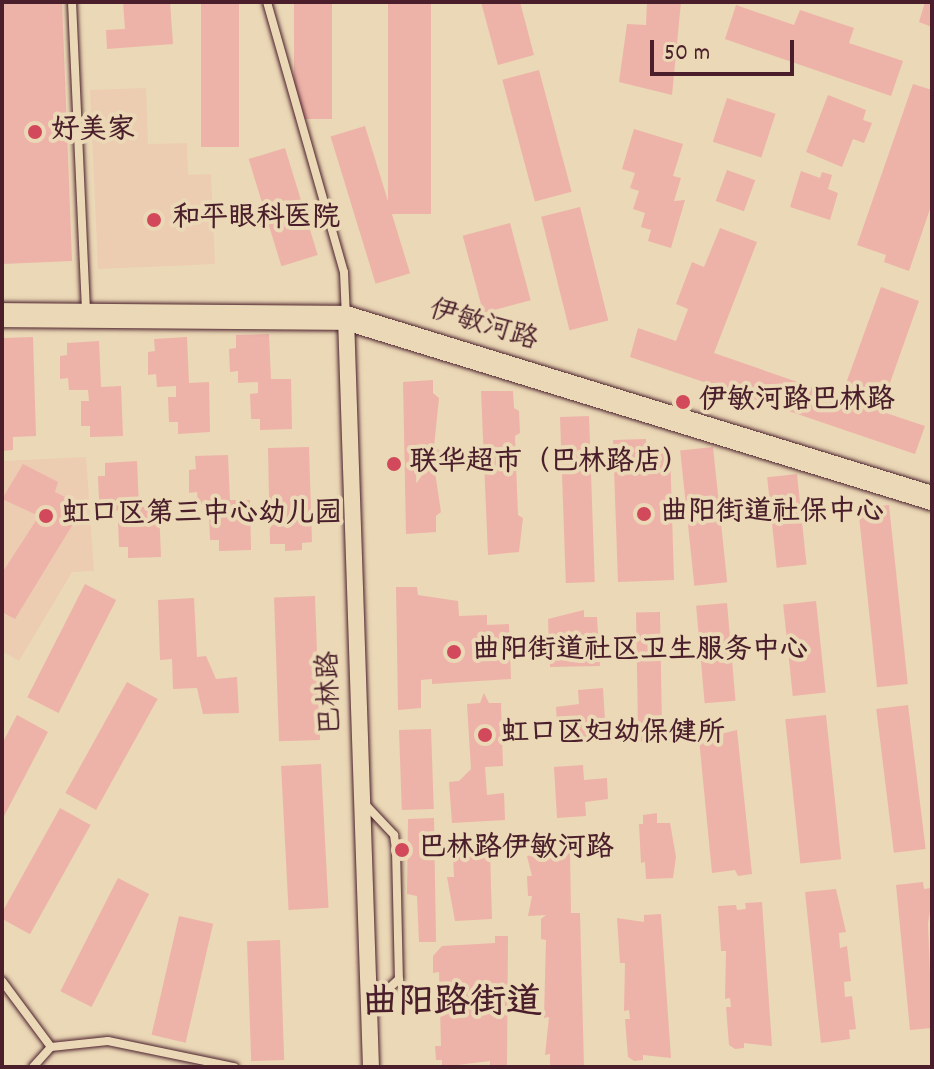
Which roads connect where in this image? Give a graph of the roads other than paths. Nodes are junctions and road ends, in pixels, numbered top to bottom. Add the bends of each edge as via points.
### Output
1 (72, 2) edge
2 (267, 2) edge
3 (2, 315) edge
4 (86, 315) junction
5 (346, 318) junction
6 (932, 497) edge
7 (361, 800) junction
8 (2, 981) edge
9 (370, 1006) junction
10 (51, 1047) junction
11 (33, 1067) edge
12 (234, 1067) edge
13 (371, 1067) edge

1 - 4 lane
2 - 5 lane via 344,272
3 - 4 street, 伊敏河路
4 - 5 street, 伊敏河路
5 - 6 street, 伊敏河路
5 - 7 street, 巴林路
7 - 9 street, 巴林路
7 - 9 lane via 394,835 396,850 399,979
8 - 10 lane
9 - 13 street, 巴林路
10 - 11 lane
10 - 12 lane via 108,1041

